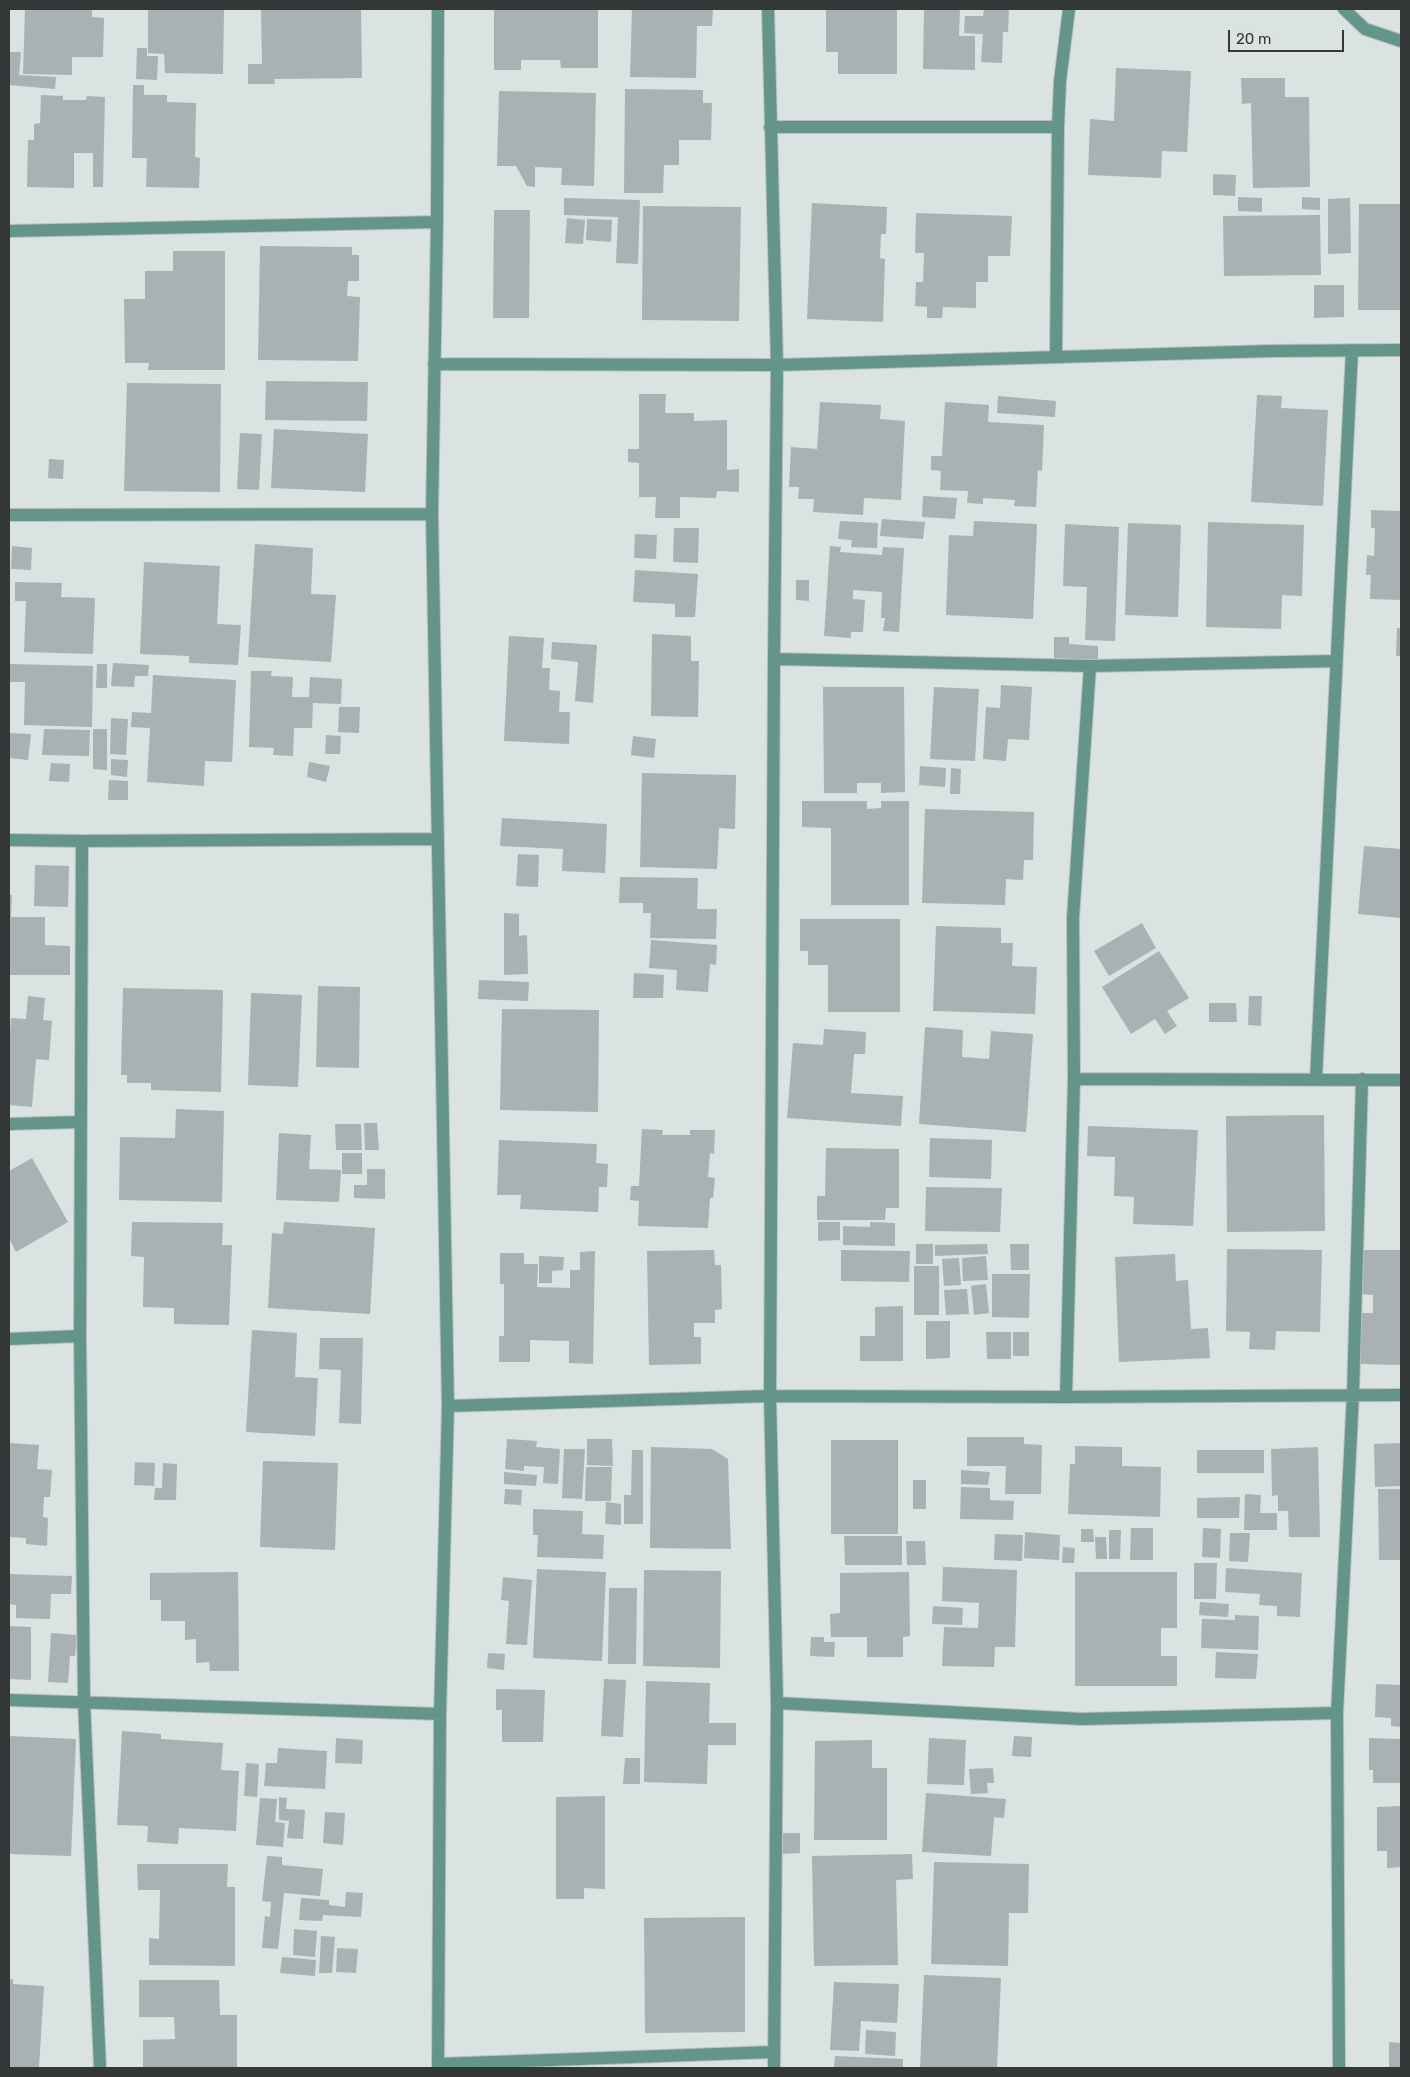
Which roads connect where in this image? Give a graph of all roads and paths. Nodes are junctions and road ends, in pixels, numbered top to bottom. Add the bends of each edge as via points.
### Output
1 (438, 9) edge
2 (768, 9) edge
3 (1069, 9) edge
4 (1344, 9) edge
5 (1401, 41) edge
6 (770, 127) junction
7 (1058, 128) junction
8 (437, 222) junction
9 (9, 231) edge
10 (1352, 350) junction
11 (1401, 350) edge
12 (1056, 356) junction
13 (434, 364) junction
14 (777, 365) junction
15 (9, 514) edge
16 (432, 514) junction
17 (774, 659) junction
18 (1336, 661) junction
19 (1090, 666) junction
20 (438, 839) junction
21 (9, 840) edge
22 (82, 841) junction
23 (1074, 1079) junction
24 (1316, 1079) junction
25 (1362, 1079) junction
26 (1401, 1080) edge
27 (80, 1122) junction
28 (9, 1124) edge
29 (80, 1336) junction
30 (9, 1340) edge
31 (1353, 1394) junction
32 (1401, 1395) edge
33 (770, 1396) junction
34 (1066, 1397) junction
35 (448, 1406) junction
36 (9, 1700) edge
37 (84, 1701) junction
38 (777, 1703) junction
39 (1337, 1713) junction
40 (440, 1714) junction
41 (774, 2052) junction
42 (438, 2066) edge
43 (100, 2068) edge
44 (774, 2068) edge
45 (1339, 2068) edge

1 - 8 street
2 - 6 street
3 - 7 street
4 - 5 street via 1365,29
6 - 7 street
6 - 14 street
7 - 12 street
8 - 9 street
8 - 13 street
10 - 11 street
10 - 12 street
10 - 18 street
12 - 14 street
13 - 14 street
13 - 16 street
14 - 17 street
15 - 16 street
16 - 20 street
17 - 19 street
17 - 33 street
18 - 19 street
18 - 24 street
19 - 23 street via 1073,918
20 - 22 street
20 - 35 street
21 - 22 street
22 - 27 street
23 - 24 street
23 - 34 street
24 - 25 street
25 - 26 street
25 - 31 street
27 - 28 street
27 - 29 street
29 - 30 street
29 - 37 street
31 - 32 street
31 - 34 street
31 - 39 street
33 - 34 street
33 - 35 street
33 - 38 street
35 - 40 street
36 - 37 street
37 - 40 street
37 - 43 street
38 - 39 street via 1082,1719
38 - 41 street
39 - 45 street
40 - 42 street
41 - 42 street
41 - 44 street

